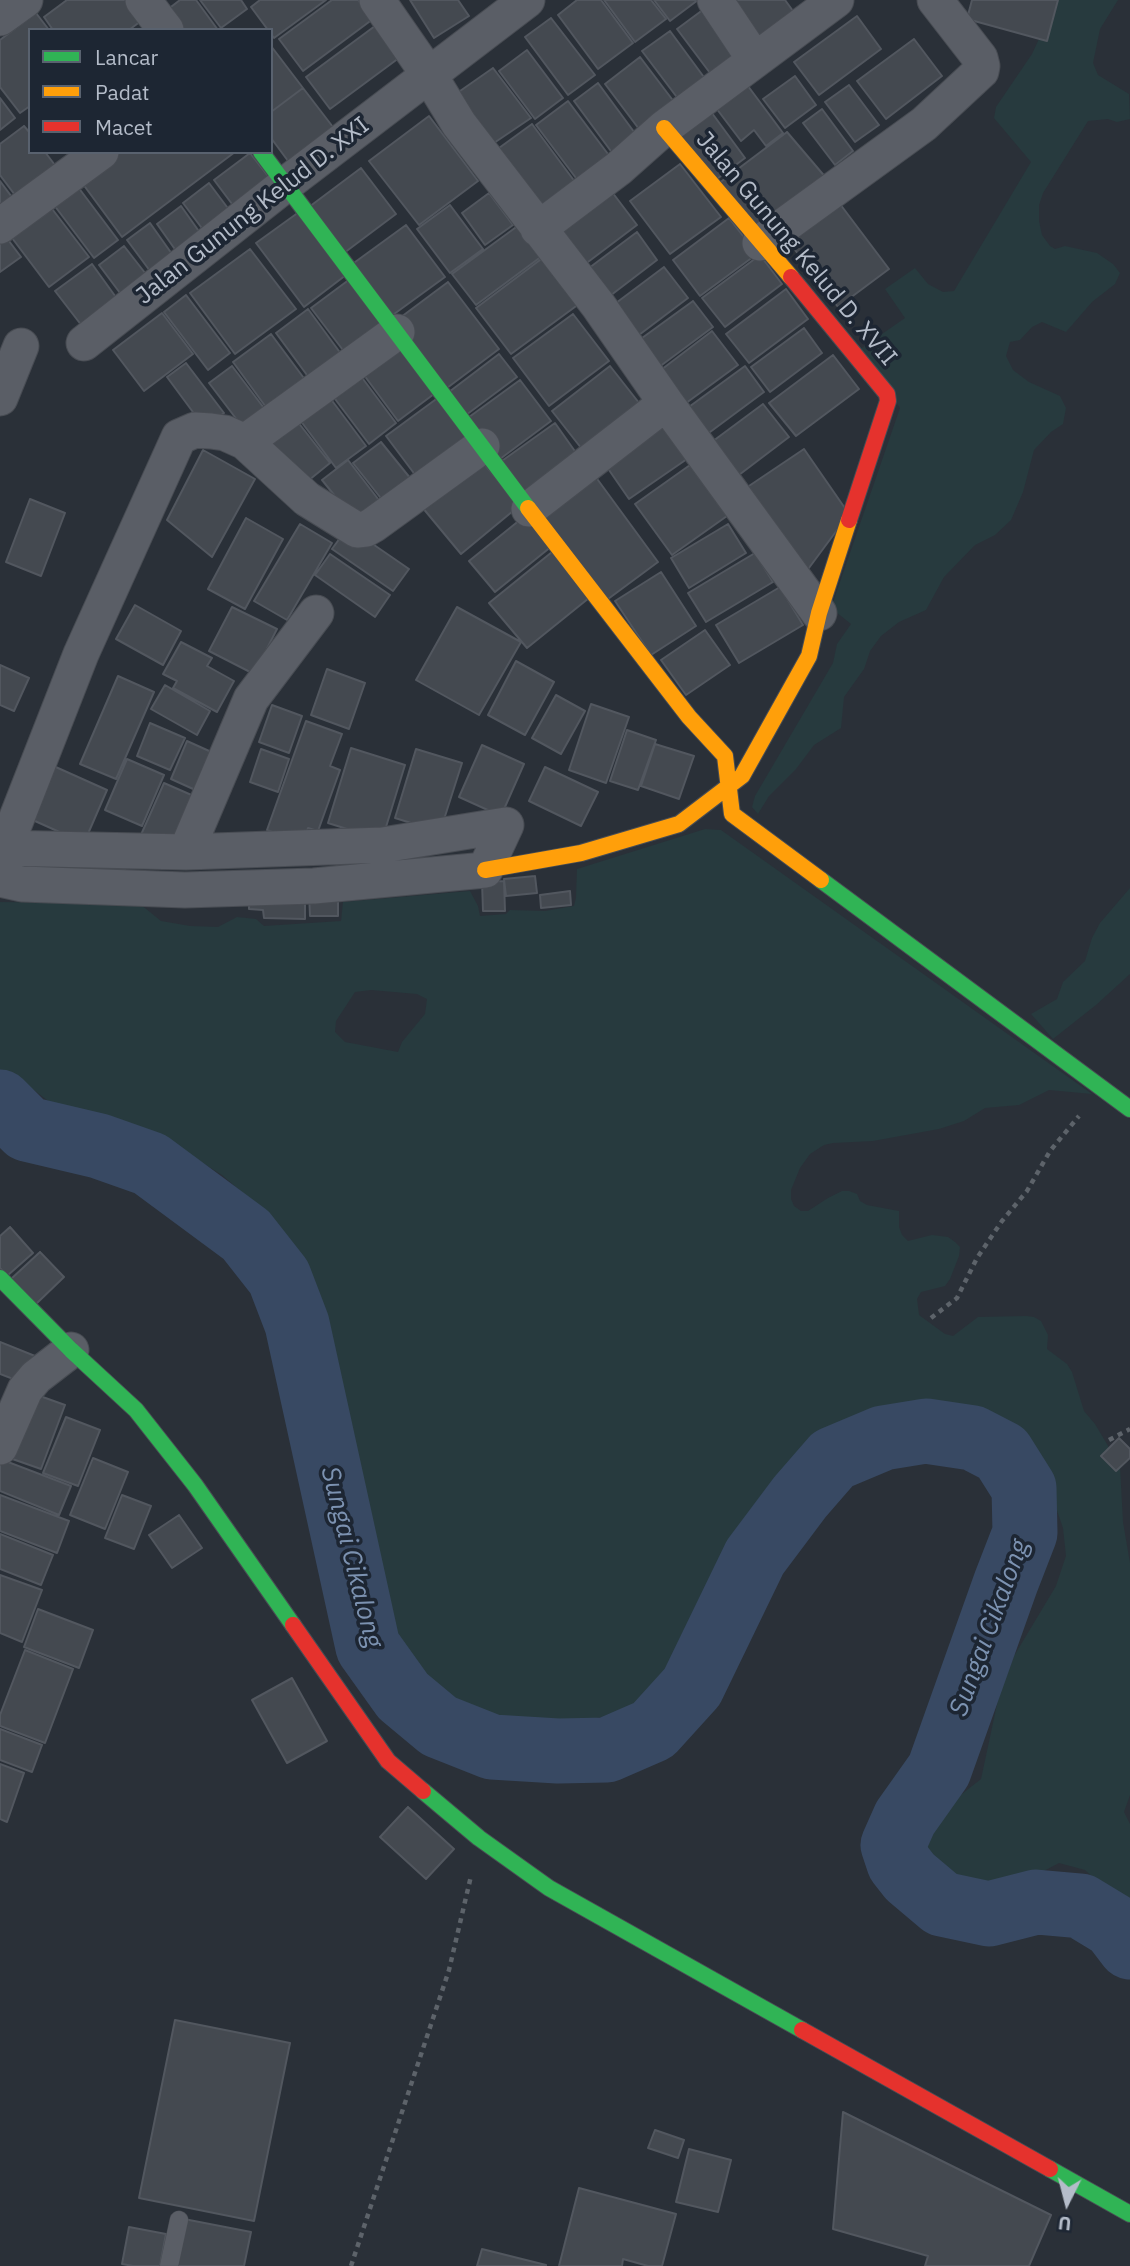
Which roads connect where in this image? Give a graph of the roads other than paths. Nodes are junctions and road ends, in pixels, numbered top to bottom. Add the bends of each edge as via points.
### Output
1 (25, 0) edge
2 (143, 0) edge
3 (377, 0) edge
4 (527, 0) edge
5 (715, 0) edge
6 (836, 0) edge
7 (935, 0) edge
8 (0, 18) edge
9 (164, 28) edge
10 (755, 60) junction
11 (425, 78) junction
12 (664, 128) junction
13 (98, 154) edge
14 (263, 154) edge
15 (286, 184) junction
16 (0, 226) edge
17 (538, 229) junction
18 (760, 243) junction
19 (397, 332) junction
20 (85, 343) dead end
21 (21, 346) dead end
22 (0, 398) edge
23 (666, 403) junction
24 (245, 442) junction
25 (482, 446) junction
26 (529, 509) junction
27 (316, 613) dead end
28 (819, 613) junction
29 (730, 785) junction
30 (186, 852) junction
31 (2, 858) edge
32 (485, 870) junction
33 (1130, 1109) edge
34 (0, 1279) edge
35 (71, 1350) junction
36 (0, 1447) edge
37 (1130, 2214) edge
38 (179, 2220) dead end
39 (169, 2266) edge

1 - 8 street
2 - 9 street
3 - 11 street
4 - 11 street, Jalan Gunung Kelud D. XXI
5 - 10 street
6 - 10 street
7 - 18 street via 980,58 981,71 924,124
10 - 12 street
11 - 15 street, Jalan Gunung Kelud D. XXI
11 - 17 street
12 - 17 street
12 - 18 street, Jalan Gunung Kelud D. XVII
13 - 16 street
14 - 15 street
15 - 19 street
15 - 20 street, Jalan Gunung Kelud D. XXI
17 - 23 street
18 - 28 street, Jalan Gunung Kelud D. XVII via 887,394
19 - 24 street
19 - 25 street
21 - 22 street
23 - 26 street
23 - 28 street
24 - 25 street via 307,499 357,530 373,525
24 - 31 street via 211,430 179,437 81,654
25 - 26 street
26 - 29 street via 689,717 725,756
27 - 30 street via 251,699
28 - 29 street via 809,656 760,747 742,776
29 - 32 street via 678,824 581,853
29 - 33 street via 732,814
30 - 31 street
30 - 32 street via 383,845 506,825
31 - 32 street via 22,884 185,890 314,886
34 - 35 street
35 - 36 street via 25,1390
35 - 37 street via 136,1410 195,1485 388,1761 479,1838 549,1888
38 - 39 lane

